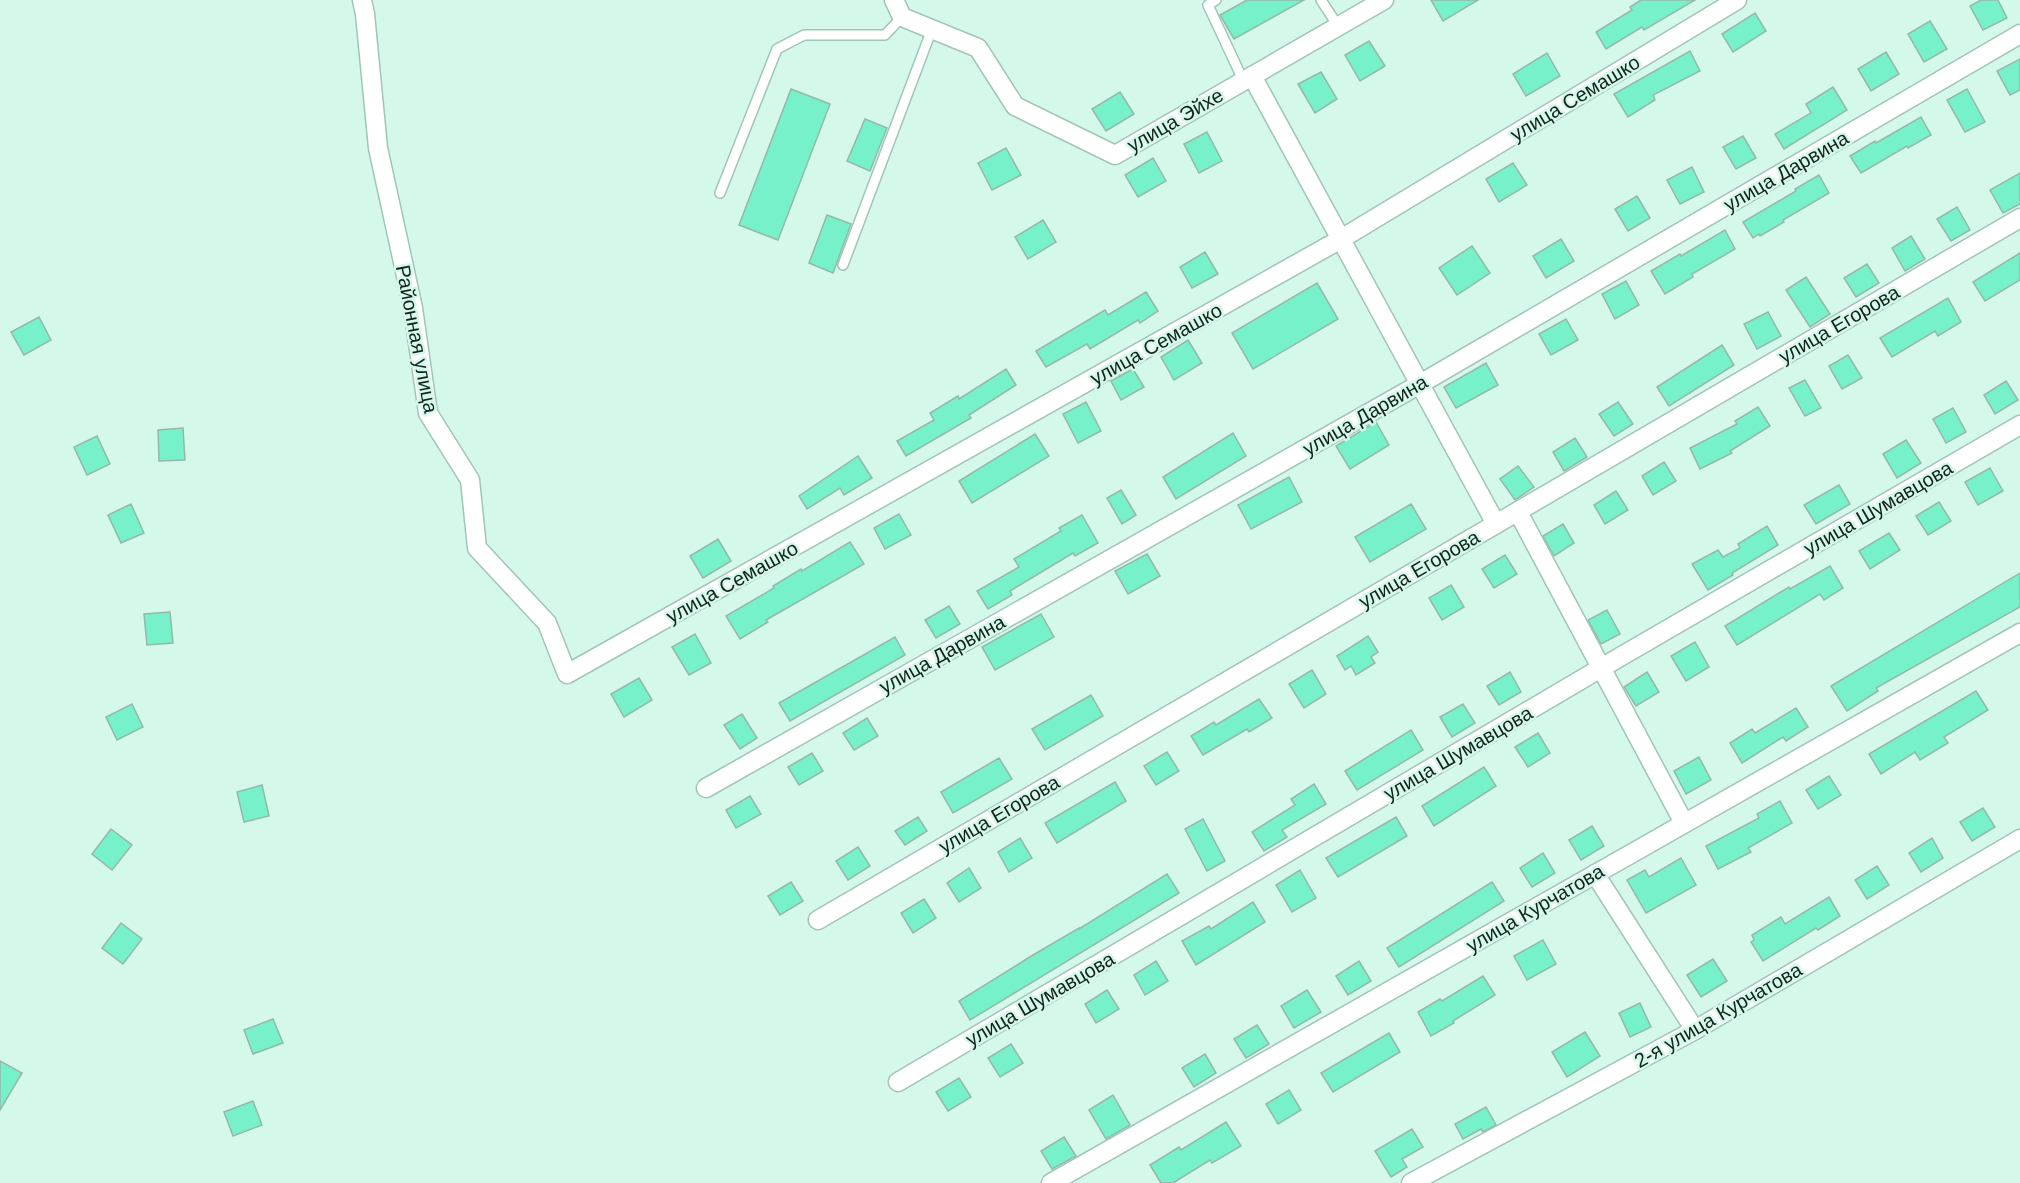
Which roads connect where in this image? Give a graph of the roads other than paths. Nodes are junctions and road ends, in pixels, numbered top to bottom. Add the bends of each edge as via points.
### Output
1 (362, 0) edge
2 (1216, 0) edge
3 (1321, 0) edge
4 (1384, 0) edge
5 (1737, 0) edge
6 (898, 8) edge
7 (1338, 26) junction
8 (932, 29) junction
9 (2020, 34) edge
10 (1248, 78) junction
11 (720, 193) dead end
12 (2020, 218) edge
13 (1341, 240) junction
14 (843, 265) dead end
15 (1420, 384) junction
16 (2020, 425) edge
17 (1518, 512) junction
18 (1496, 524) junction
19 (2020, 633) edge
20 (1601, 668) junction
21 (567, 674) joint
22 (706, 788) dead end
23 (1684, 823) junction
24 (2020, 840) edge
25 (1595, 874) junction
26 (818, 920) dead end
27 (1695, 1030) junction
28 (898, 1082) dead end
29 (1051, 1183) edge
30 (1411, 1183) edge

1 - 21 street, Районная улица via 378,148 412,308 428,413 470,480 477,548 547,623
2 - 10 lane via 1208,4
3 - 7 lane
4 - 7 street, улица Эйхе
5 - 13 street, улица Семашко
6 - 8 street, улица Эйхе
6 - 11 lane via 885,35 804,35 777,49
7 - 10 street, улица Эйхе
8 - 10 street, улица Эйхе via 978,48 1015,106 1115,155
8 - 14 lane
9 - 15 street, улица Дарвина
10 - 13 street
12 - 17 street, улица Егорова
13 - 15 street
13 - 21 street, улица Семашко
15 - 18 street
15 - 22 street, улица Дарвина
16 - 20 street, улица Шумавцова
17 - 18 street, улица Егорова
17 - 20 street
18 - 26 street, улица Егорова
19 - 23 street, улица Курчатова
20 - 23 street
20 - 28 street, улица Шумавцова
23 - 25 street, улица Курчатова
24 - 27 street, 2-я улица Курчатова
25 - 27 street
25 - 29 street, улица Курчатова
27 - 30 street, 2-я улица Курчатова

